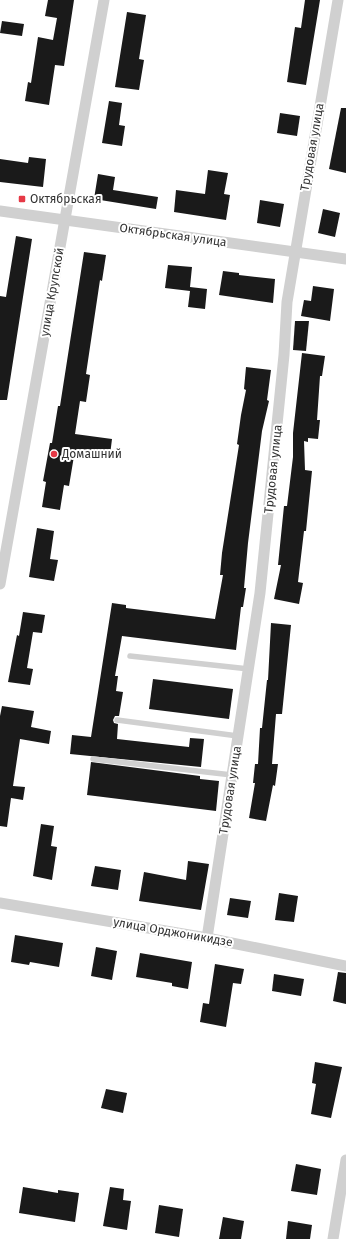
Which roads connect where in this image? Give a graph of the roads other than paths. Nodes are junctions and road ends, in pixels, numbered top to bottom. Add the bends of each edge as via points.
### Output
1 (104, 0) edge
2 (338, 0) edge
3 (0, 211) edge
4 (64, 220) junction
5 (295, 251) junction
6 (346, 259) edge
7 (0, 584) edge
8 (130, 656) dead end
9 (249, 669) junction
10 (117, 720) dead end
11 (239, 736) junction
12 (93, 759) dead end
13 (233, 775) junction
14 (0, 903) edge
15 (208, 938) junction
16 (346, 966) edge
17 (346, 1160) edge
18 (334, 1239) edge

1 - 4 street, улица Крупской
2 - 5 street, Трудовая улица
3 - 4 street, Октябрьская улица
4 - 5 street, Октябрьская улица
4 - 7 street, улица Крупской
5 - 6 street, Октябрьская улица
5 - 9 street, Трудовая улица via 287,302 260,593
8 - 9 lane
9 - 11 street, Трудовая улица
10 - 11 lane
11 - 13 street, Трудовая улица
12 - 13 lane
13 - 15 street, Трудовая улица
14 - 15 street, улица Орджоникидзе
15 - 16 street, улица Орджоникидзе
17 - 18 street

